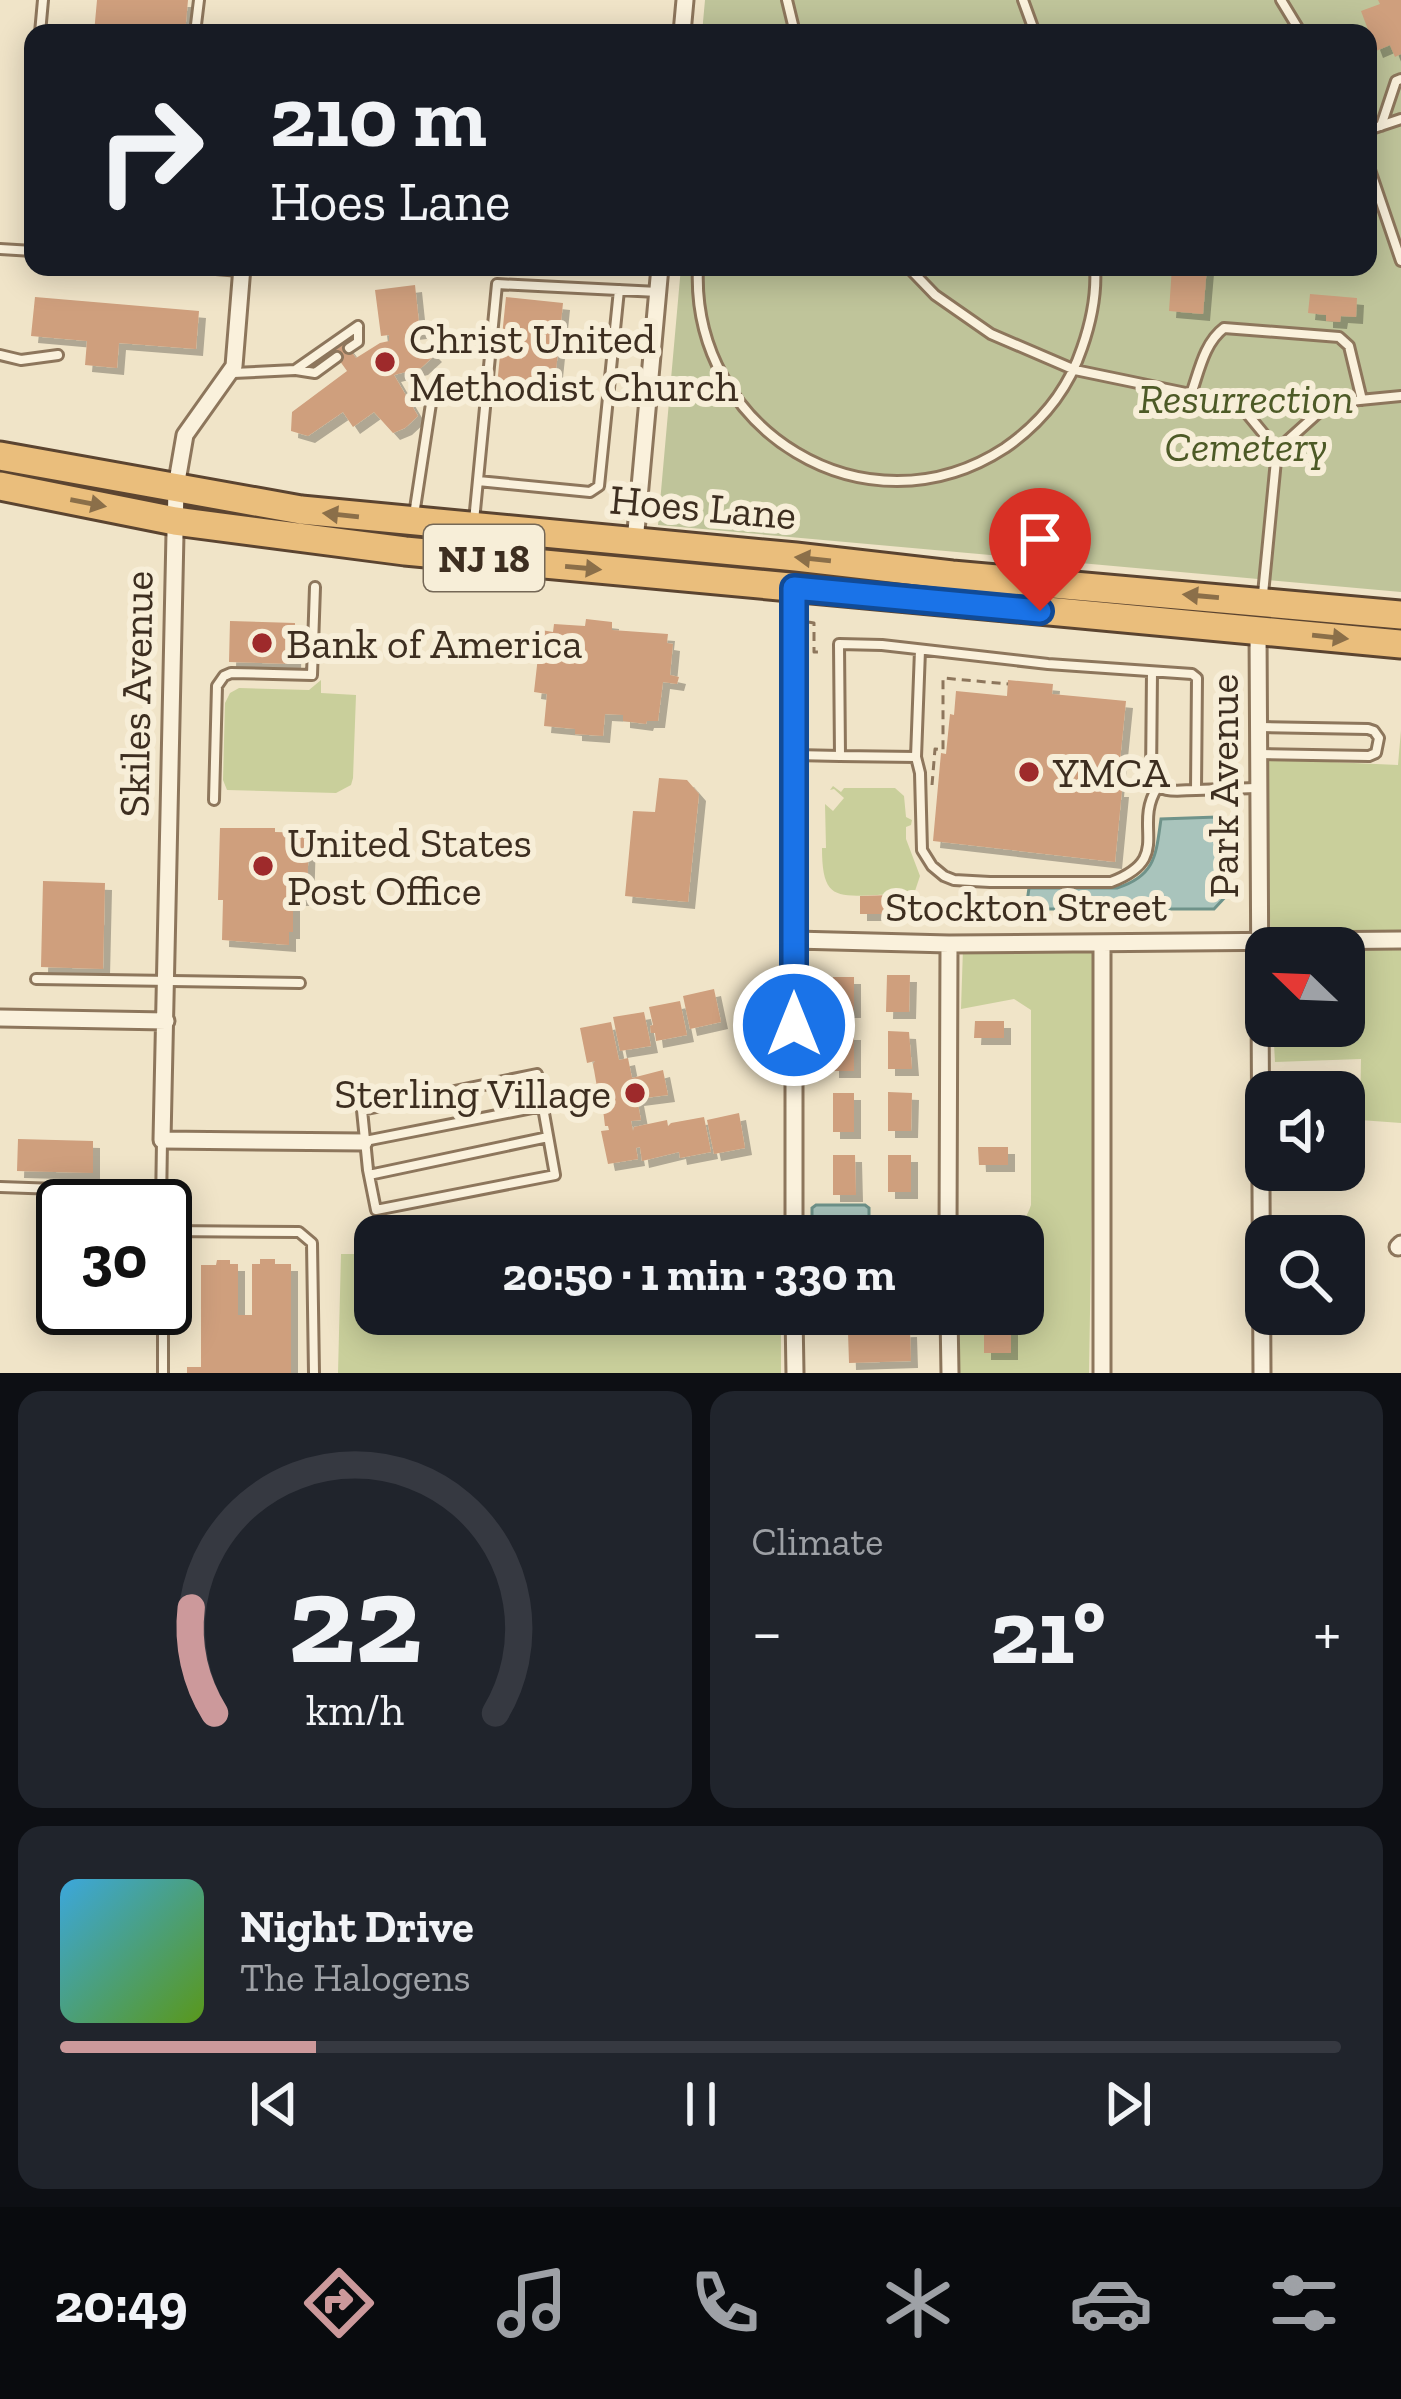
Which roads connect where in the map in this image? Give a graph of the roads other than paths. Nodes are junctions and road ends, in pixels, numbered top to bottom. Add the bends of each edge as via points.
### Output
1 (1035, 0) edge
2 (1024, 3) edge
3 (1401, 79) edge
4 (1401, 119) edge
5 (1381, 126) junction
6 (1377, 127) edge
7 (1377, 190) edge
8 (1401, 261) edge
9 (242, 276) edge
10 (659, 276) edge
11 (698, 276) edge
12 (917, 276) edge
13 (1094, 276) edge
14 (619, 290) junction
15 (658, 292) junction
16 (349, 348) dead end
17 (0, 355) edge
18 (58, 355) dead end
19 (337, 357) dead end
20 (295, 370) junction
21 (1075, 370) junction
22 (231, 373) junction
23 (1191, 394) junction
24 (1401, 396) edge
25 (431, 397) dead end
26 (1362, 400) junction
27 (1329, 403) junction
28 (1239, 404) junction
29 (1277, 450) junction
30 (0, 456) edge
31 (478, 481) junction
32 (0, 486) edge
33 (176, 488) junction
34 (175, 520) junction
35 (412, 523) junction
36 (473, 528) junction
37 (635, 542) junction
38 (315, 586) dead end
39 (794, 588) junction
40 (1401, 615) edge
41 (1260, 616) junction
42 (1401, 644) edge
43 (920, 650) junction
44 (1152, 672) junction
45 (1258, 727) junction
46 (1258, 754) junction
47 (795, 755) junction
48 (840, 756) junction
49 (916, 757) junction
50 (1157, 788) junction
51 (1257, 788) junction
52 (1196, 790) junction
53 (214, 800) dead end
54 (1259, 927) edge
55 (795, 940) junction
56 (1365, 940) edge
57 (1401, 940) edge
58 (1245, 941) edge
59 (1102, 943) junction
60 (950, 944) junction
61 (36, 979) dead end
62 (166, 981) junction
63 (300, 983) dead end
64 (0, 1018) edge
65 (166, 1021) junction
66 (1260, 1047) edge
67 (543, 1106) junction
68 (548, 1137) junction
69 (162, 1140) junction
70 (364, 1142) junction
71 (369, 1175) junction
72 (161, 1179) edge
73 (0, 1187) edge
74 (36, 1188) edge
75 (794, 1215) edge
76 (948, 1215) edge
77 (192, 1231) edge
78 (163, 1335) edge
79 (794, 1335) edge
80 (950, 1335) edge
81 (163, 1373) edge
82 (314, 1373) edge
83 (795, 1373) edge
84 (950, 1373) edge
85 (1102, 1373) edge
86 (1262, 1373) edge

1 - 2 lane
3 - 5 lane
4 - 5 lane
5 - 6 lane
7 - 8 lane
9 - 22 street, Skiles Avenue
10 - 15 street
11 - 21 lane via 703,327 736,399 787,447 845,475 910,481 987,459 1040,419
12 - 21 lane via 991,334
13 - 21 lane via 1092,320
14 - 15 lane
14 - 31 lane via 497,284
14 - 31 lane via 599,486 590,492
15 - 37 street
16 - 20 lane via 358,342 358,326
17 - 18 lane
19 - 20 lane via 315,373
20 - 22 lane
21 - 23 lane
22 - 33 street, Skiles Avenue via 185,435
23 - 26 lane via 1224,328 1339,337 1349,346
23 - 28 lane
24 - 26 lane
25 - 35 lane
26 - 27 lane
27 - 28 lane
27 - 29 lane
28 - 29 lane
29 - 41 lane
30 - 33 highway, Hoes Lane / NJ 18
31 - 36 lane
32 -> 34 highway, Hoes Lane / NJ 18
33 - 34 street, Skiles Avenue
35 -> 33 highway, Hoes Lane / NJ 18
34 -> 39 highway, Hoes Lane / NJ 18
34 - 62 street, Skiles Avenue
35 - 36 highway, Hoes Lane / NJ 18
36 - 37 highway, Hoes Lane / NJ 18
41 -> 37 highway, Hoes Lane / NJ 18
38 - 53 lane via 312,675 219,680
39 - 41 highway, Hoes Lane / NJ 18
39 - 47 street
40 - 41 highway, Hoes Lane / NJ 18
41 -> 42 highway, Hoes Lane / NJ 18
41 - 45 street, Park Avenue
43 - 44 lane
43 - 48 lane via 839,644
43 - 49 lane
44 - 50 lane
44 - 52 lane via 1197,678
45 - 46 street, Park Avenue
45 - 46 lane via 1368,729 1379,738 1373,755
46 - 51 street, Park Avenue
47 - 48 lane
47 - 55 street
48 - 49 lane
49 - 50 lane via 922,850 954,880 1111,882 1130,875 1148,852
50 - 52 lane
51 - 52 lane
51 - 54 street, Park Avenue
55 - 60 street, Stockton Street
55 - 75 street
56 - 57 street, Stockton Street
58 - 59 street, Stockton Street
59 - 60 street, Stockton Street
59 - 85 street
60 - 76 street
61 - 62 lane
62 - 63 lane
62 - 65 street, Skiles Avenue
64 - 65 street
65 - 69 street, Skiles Avenue
66 - 86 street, Park Avenue
67 - 68 lane
67 - 70 lane
67 - 70 lane via 537,1074 467,1087 362,1110
68 - 71 lane
68 - 71 lane via 555,1175 376,1210
69 - 70 street
69 - 72 lane
70 - 71 lane
73 - 74 lane
77 - 82 lane via 298,1232 312,1243
78 - 81 lane
79 - 83 street
80 - 84 street

